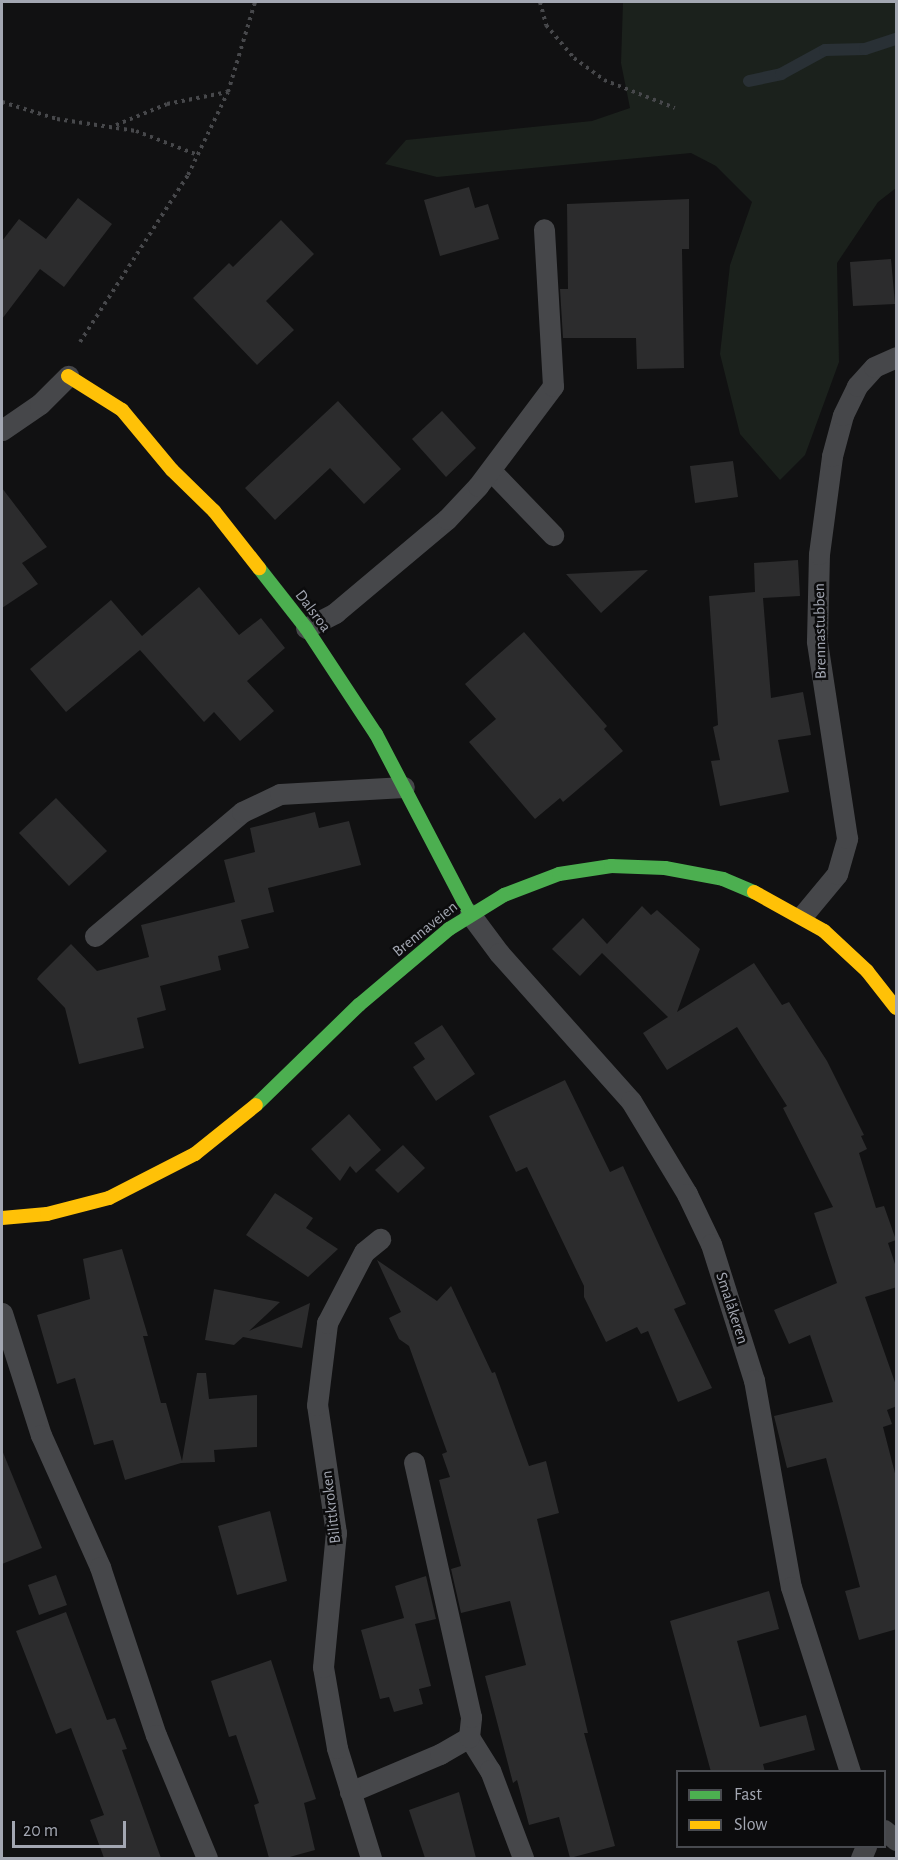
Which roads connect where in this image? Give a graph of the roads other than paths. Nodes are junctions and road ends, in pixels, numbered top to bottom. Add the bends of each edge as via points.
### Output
1 (544, 229) dead end
2 (897, 357) edge
3 (68, 376) joint
4 (2, 430) edge
5 (497, 477) dead end
6 (553, 535) dead end
7 (306, 628) junction
8 (404, 787) junction
9 (470, 914) junction
10 (803, 915) junction
11 (95, 936) dead end
12 (897, 1008) edge
13 (2, 1218) edge
14 (380, 1239) dead end
15 (2, 1313) edge
16 (414, 1462) dead end
17 (469, 1737) junction
18 (849, 1770) edge
19 (350, 1792) junction
20 (207, 1858) edge
21 (371, 1858) edge
22 (523, 1858) edge

1 - 7 lane via 553,386 447,519 335,614
2 - 10 lane, Brennastubben via 874,367 857,386 843,415 832,456 819,554 817,641 847,838 837,874
3 - 4 lane via 40,404
3 - 7 street, Dalsroa via 122,410 172,470 214,512
5 - 6 lane
7 - 8 street, Dalsroa via 347,686
8 - 9 street, Dalsroa
8 - 11 lane via 280,794 242,812
9 - 10 street, Brennaveien via 504,895 559,874 639,866 723,879
9 - 13 street, Brennaveien via 359,1005 253,1108 195,1154 109,1198 46,1214
9 - 18 lane, Smalåkeren via 499,953 631,1101 687,1194 711,1244 754,1380 791,1587
10 - 12 street, Brennaveien via 849,953
14 - 19 lane, Bilittkroken via 364,1252 341,1289 327,1323 317,1405 336,1533 323,1667 337,1748
15 - 20 lane via 40,1435 100,1567 156,1735
16 - 17 lane via 471,1717
17 - 19 lane via 440,1755
17 - 22 lane via 490,1770
19 - 21 lane, Bilittkroken

